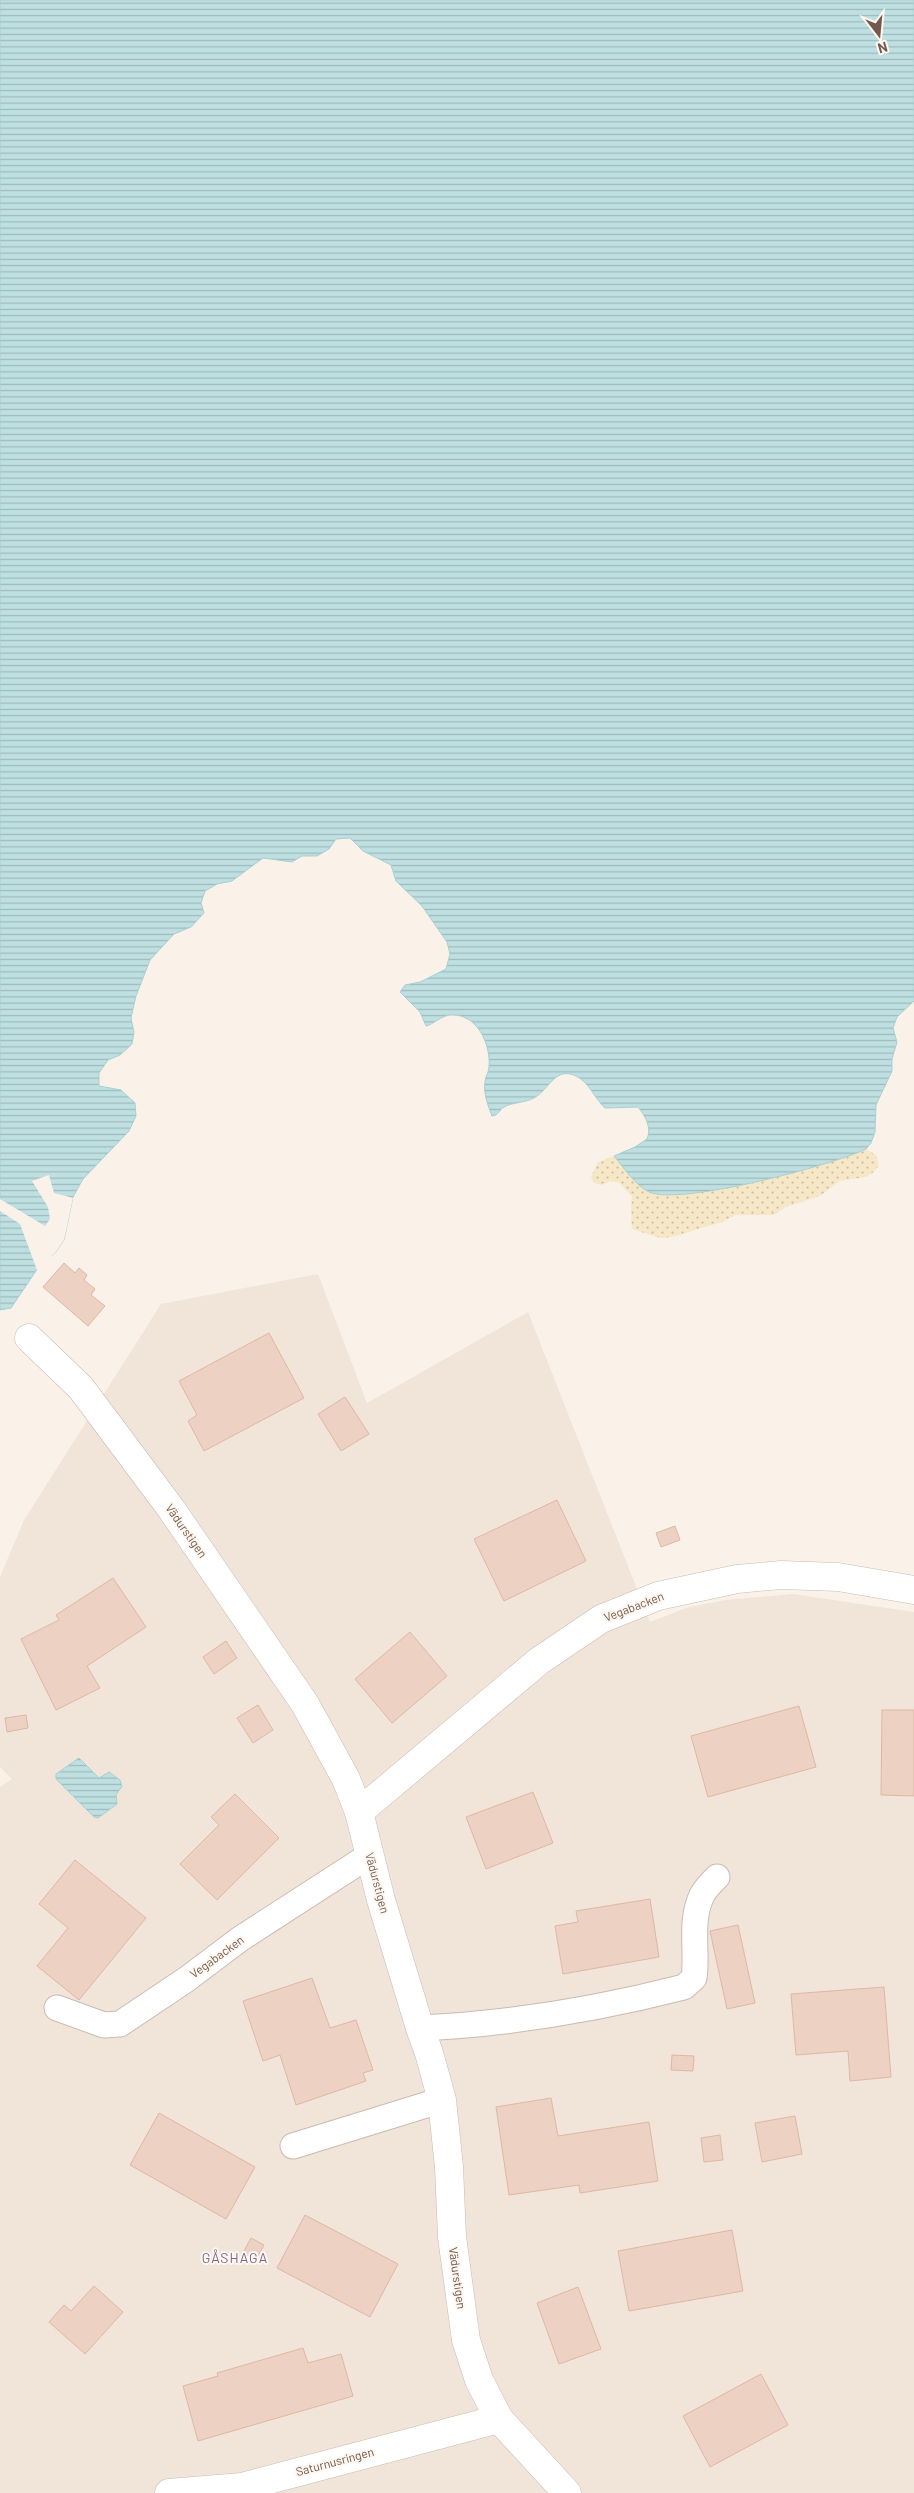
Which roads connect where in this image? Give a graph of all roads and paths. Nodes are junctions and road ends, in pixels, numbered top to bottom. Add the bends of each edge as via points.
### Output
1 (29, 1338) dead end
2 (914, 1590) edge
3 (359, 1812) junction
4 (370, 1855) junction
5 (717, 1877) dead end
6 (57, 2008) dead end
7 (420, 2028) junction
8 (442, 2100) junction
9 (293, 2146) dead end
10 (499, 2419) junction
11 (169, 2493) edge
12 (567, 2493) edge

1 - 3 street, Vädurstigen via 81,1388 239,1606 305,1704 346,1779
2 - 3 street, Vegabacken via 838,1577 781,1575 737,1579 650,1599 601,1619 539,1661
3 - 4 street, Vädurstigen
4 - 6 lane, Vegabacken via 240,1939 120,2024 104,2024
4 - 7 street, Vädurstigen
5 - 7 lane via 702,1895 693,1933 694,1978 684,1987 578,2009 481,2024
7 - 8 street, Vädurstigen
8 - 9 lane
8 - 10 street, Vädurstigen via 452,2237 466,2340 479,2380
10 - 11 street, Saturnusringen via 242,2487
10 - 12 street, Vädurstigen

